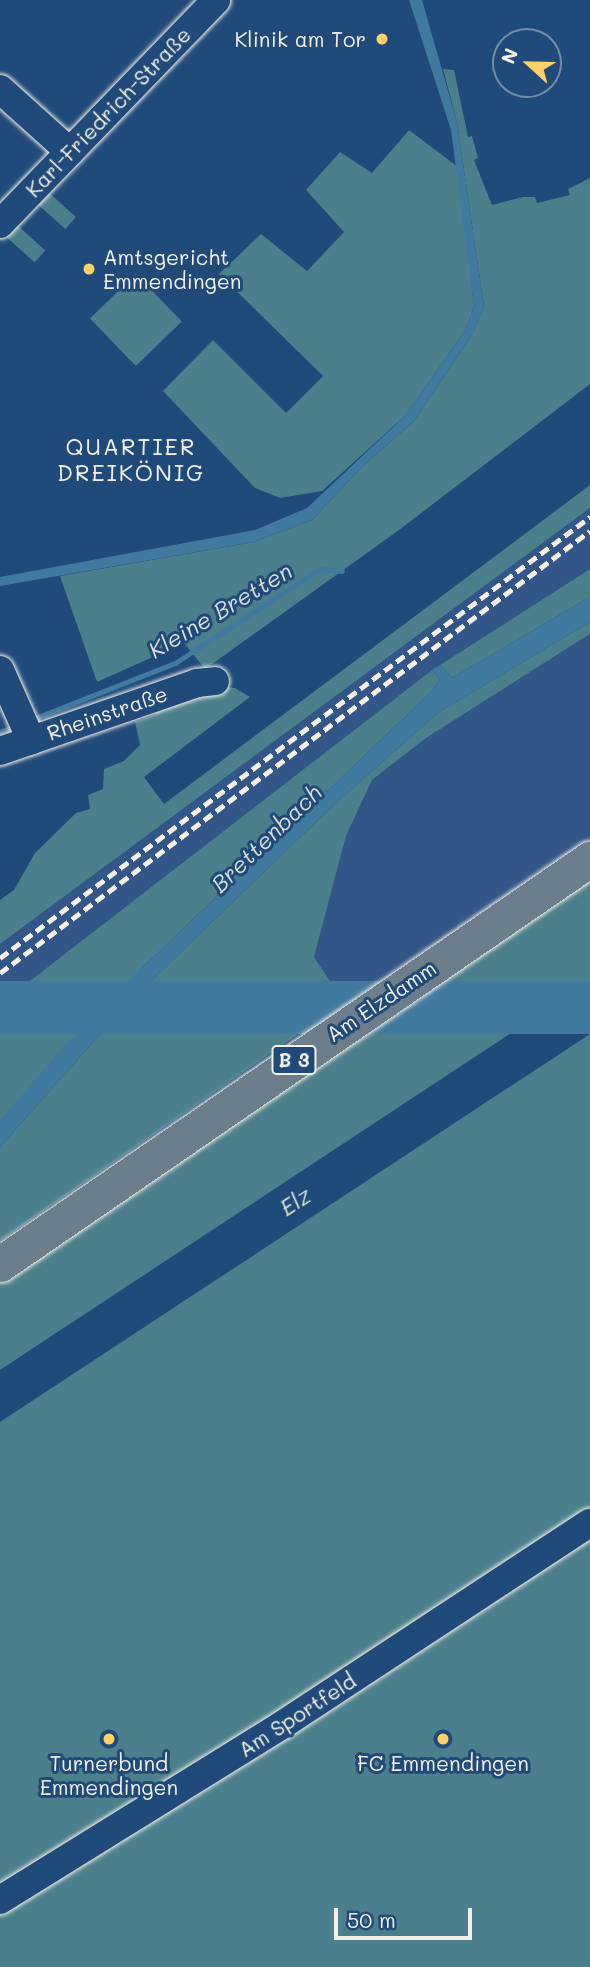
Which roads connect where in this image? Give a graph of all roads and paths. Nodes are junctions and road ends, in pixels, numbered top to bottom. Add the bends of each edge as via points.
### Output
1 (216, 0) edge
2 (0, 89) edge
3 (70, 152) junction
4 (0, 224) edge
5 (0, 670) edge
6 (215, 681) dead end
7 (26, 728) junction
8 (0, 751) edge
9 (590, 859) edge
10 (0, 1264) edge
11 (590, 1523) edge
12 (0, 1900) edge

1 - 3 street, Karl-Friedrich-Straße
2 - 3 street
3 - 4 street, Karl-Friedrich-Straße
5 - 7 street
6 - 7 street, Rheinstraße
7 - 8 street, Rheinstraße
9 - 10 main road, Am Elzdamm / B 3
11 - 12 street, Am Sportfeld via 282,1725

